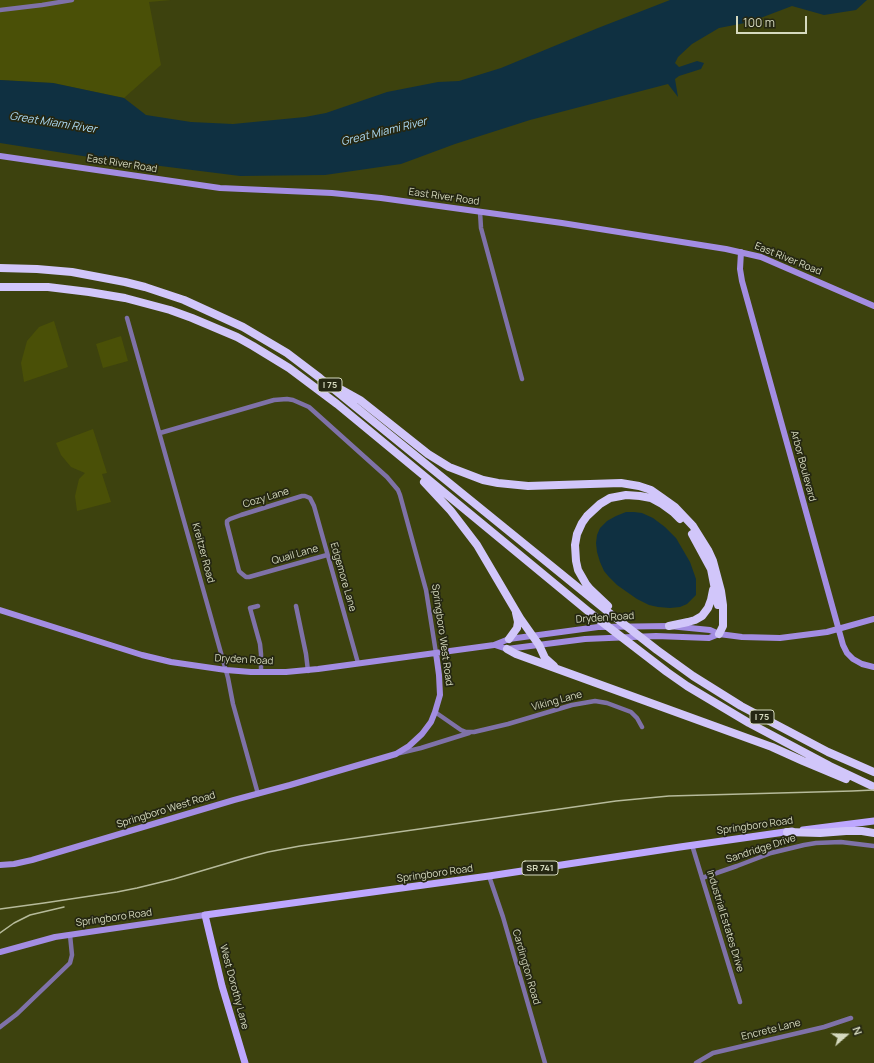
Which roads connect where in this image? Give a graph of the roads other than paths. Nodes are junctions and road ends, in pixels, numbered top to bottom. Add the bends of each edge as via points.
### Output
1 (72, 0) edge
2 (0, 10) edge
3 (0, 156) edge
4 (480, 212) junction
5 (741, 252) junction
6 (0, 268) edge
7 (0, 287) edge
8 (874, 306) edge
9 (127, 318) dead end
10 (320, 378) junction
11 (522, 379) dead end
12 (160, 433) junction
13 (392, 450) junction
14 (308, 497) joint
15 (228, 520) joint
16 (328, 555) junction
17 (714, 581) junction
18 (513, 605) junction
19 (258, 606) dead end
20 (296, 606) dead end
21 (0, 610) edge
22 (609, 611) junction
23 (874, 619) edge
24 (669, 626) junction
25 (839, 629) junction
26 (719, 634) junction
27 (532, 636) junction
28 (509, 639) junction
29 (494, 645) junction
30 (539, 645) junction
31 (507, 649) junction
32 (436, 653) junction
33 (358, 663) junction
34 (874, 667) edge
35 (226, 670) junction
36 (308, 671) junction
37 (261, 672) junction
38 (579, 677) junction
39 (435, 712) junction
40 (642, 727) dead end
41 (470, 732) junction
42 (396, 754) junction
43 (873, 772) edge
44 (874, 788) edge
45 (258, 794) junction
46 (874, 820) edge
47 (787, 832) junction
48 (874, 833) edge
49 (692, 845) junction
50 (874, 846) edge
51 (0, 865) edge
52 (489, 876) junction
53 (702, 878) junction
54 (205, 915) junction
55 (70, 934) junction
56 (0, 952) edge
57 (740, 1002) dead end
58 (851, 1018) dead end
59 (0, 1027) edge
60 (245, 1063) edge
61 (544, 1063) edge
62 (696, 1063) edge

1 - 2 street
3 - 4 street, East River Road via 220,188 349,195
4 - 5 street, East River Road
4 - 11 street via 481,228
5 - 8 street, East River Road via 772,261
5 - 25 street, Arbor Boulevard via 742,281
6 - 10 highway, I 75 via 38,269 88,275 138,285 184,300 243,327 287,353
7 - 13 highway, I 75 via 48,287 119,297 170,310 210,325 237,337 289,368
9 - 12 street, Kreitzer Road
10 - 22 highway, I 75
10 - 26 highway via 360,400 428,454 449,467 483,480 528,486 621,483 639,486 661,496 693,526 713,561 722,591 722,626
12 - 32 street, Springboro West Road via 274,400 293,400 309,407 388,477 398,490 426,590
12 - 35 street, Kreitzer Road
13 - 18 highway via 451,511 477,545
13 - 44 highway, I 75 via 589,612 687,686 749,723
14 - 15 street, Cozy Lane via 302,496
14 - 16 street, Edgemore Lane via 314,507
15 - 16 street, Quail Lane via 239,571 246,577
16 - 33 street, Edgemore Lane
17 - 22 highway via 711,569 695,538 673,512 651,498 626,495 610,498 592,511 582,523 577,534 575,555 578,570 586,584
17 - 24 highway via 712,600 702,616
17 - 26 highway
18 - 27 highway
18 - 28 highway via 518,625
19 - 37 street via 250,608 260,644
20 - 36 street
21 - 35 street, Dryden Road via 142,655
22 - 43 highway, I 75 via 693,676 741,706 828,752
23 - 25 street, Dryden Road
24 - 26 street, Dryden Road via 710,630
24 - 27 street, Dryden Road via 598,627
25 - 26 street, Dryden Road via 780,638
25 - 34 street, Arbor Boulevard via 844,648 849,655 862,664
26 - 30 street, Dryden Road via 709,638 656,636 585,639
27 - 28 street, Dryden Road
27 - 30 highway
28 - 29 street, Dryden Road
29 - 31 street, Dryden Road
29 - 32 street, Dryden Road
30 - 31 street, Dryden Road
30 - 38 highway via 551,664
31 - 38 highway
32 - 33 street, Dryden Road
32 - 39 street, Springboro West Road via 440,695
33 - 36 street, Dryden Road
35 - 37 street, Dryden Road
35 - 45 street, Kreitzer Road
36 - 37 street, Dryden Road
38 - 44 highway via 772,747
39 - 41 street via 460,730
39 - 42 street, Springboro West Road via 422,734
40 - 41 street, Viking Lane via 631,712 595,701 582,702 508,724
41 - 42 street, Viking Lane
42 - 45 street, Springboro West Road
45 - 51 street, Springboro West Road via 28,861
46 - 47 main road, Springboro Road / SR 741
47 - 48 highway
47 - 49 main road, Springboro Road / SR 741
49 - 52 main road, Springboro Road / SR 741
49 - 53 street, Industrial Estates Drive
50 - 53 street, Sandridge Drive via 841,842 804,845 771,853
52 - 54 main road, Springboro Road / SR 741
52 - 61 street, Cardington Road
53 - 57 street, Industrial Estates Drive
54 - 55 street, Springboro Road / SR 741
54 - 60 main road, West Dorothy Lane via 222,986
55 - 56 street, Springboro Road / SR 741
55 - 59 street via 70,963
58 - 62 street, Encrete Lane via 824,1027 713,1053

